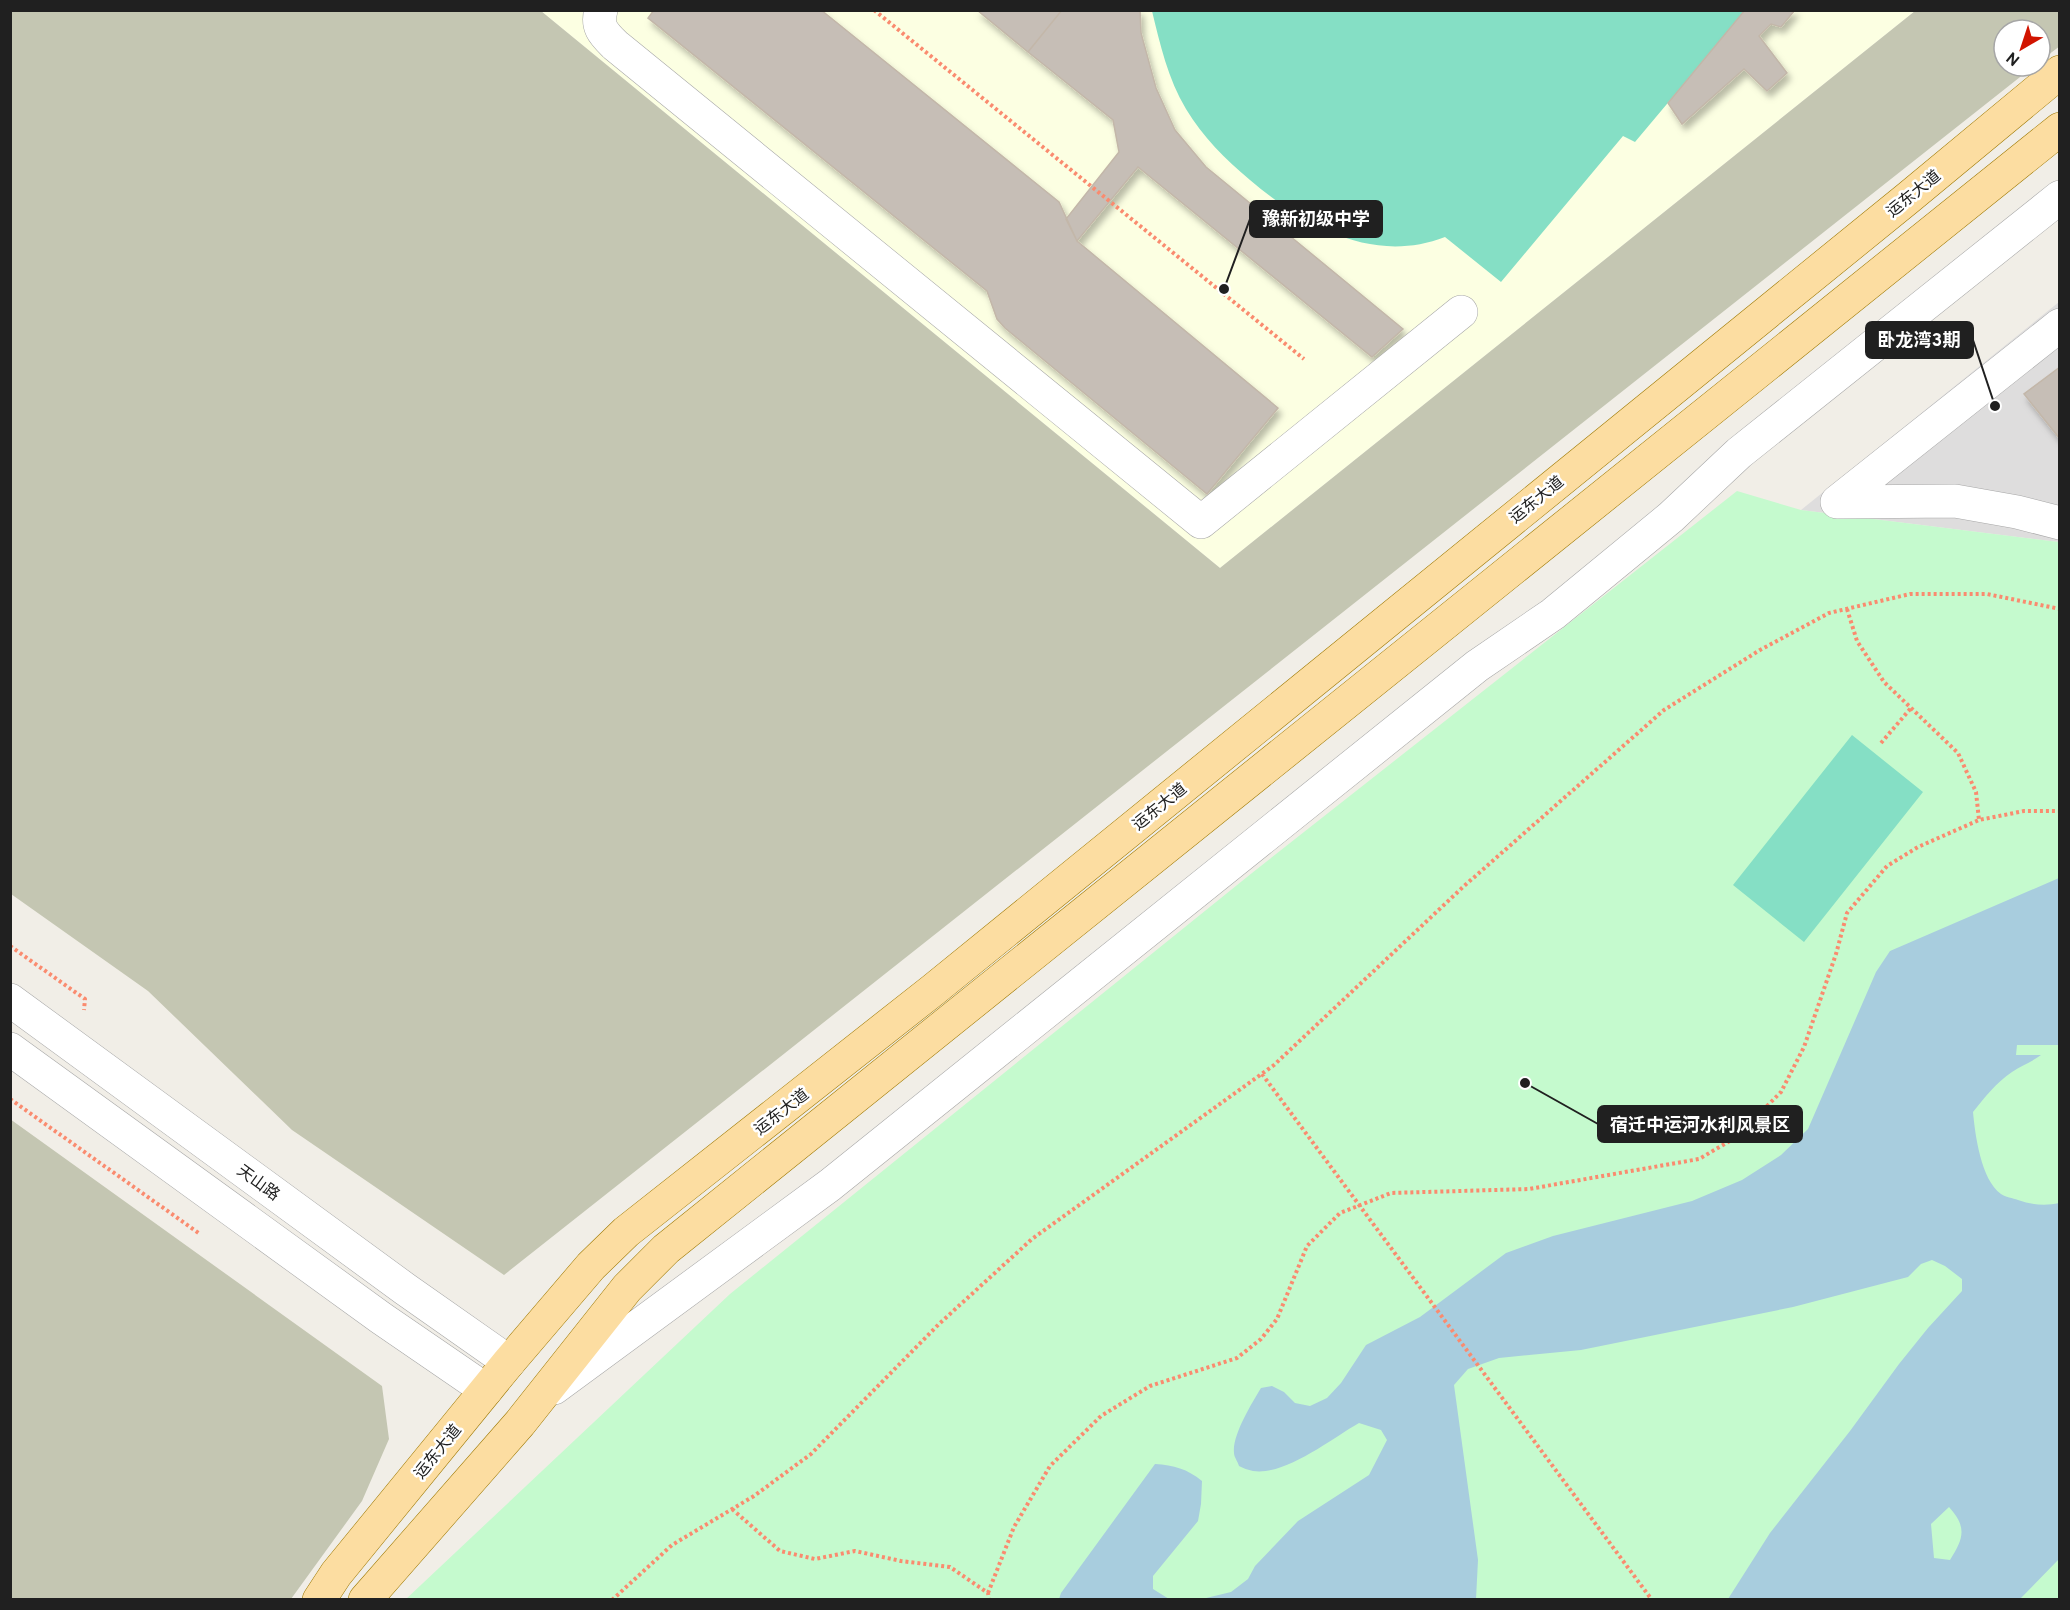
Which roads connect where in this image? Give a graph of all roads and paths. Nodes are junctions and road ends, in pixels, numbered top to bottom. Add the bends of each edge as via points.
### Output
1 (601, 10) edge
2 (874, 10) edge
3 (2060, 72) edge
4 (2060, 129) edge
5 (2060, 197) edge
6 (1461, 312) dead end
7 (2060, 325) edge
8 (1304, 359) dead end
9 (2060, 523) edge
10 (1847, 609) junction
11 (2060, 609) edge
12 (1911, 708) junction
13 (1881, 743) dead end
14 (2060, 811) edge
15 (1979, 819) junction
16 (10, 1000) edge
17 (10, 1049) edge
18 (1262, 1074) junction
19 (1360, 1205) junction
20 (509, 1362) junction
21 (486, 1390) junction
22 (538, 1400) junction
23 (732, 1509) junction
24 (988, 1593) junction
25 (319, 1599) edge
26 (364, 1599) edge
27 (612, 1599) edge
28 (989, 1599) edge
29 (1652, 1599) edge

1 - 6 street via 599,25 615,45 1201,522
2 - 8 path
3 - 20 main road, 运东大道 via 970,960 627,1233 591,1266
4 - 22 main road via 666,1249 627,1288
5 - 22 street via 1739,453 1671,517 1553,614 1468,673 830,1185
7 - 9 street via 1837,502 1955,501
10 - 11 path via 1910,594 1987,594
10 - 12 path via 1857,641 1884,682
10 - 18 path via 1829,613 1760,650 1664,710 1463,887
12 - 13 path
12 - 15 path via 1958,753 1976,792
14 - 15 path via 2024,811
15 - 19 path via 1887,866 1847,913 1804,1047 1781,1092 1735,1138 1700,1159 1529,1189 1391,1193
16 - 20 street, 天山路
17 - 21 street
18 - 19 path
18 - 23 path via 1032,1239 939,1324 811,1454
19 - 24 path via 1340,1213 1307,1246 1277,1319 1261,1339 1237,1358 1150,1386 1101,1416 1050,1466 1014,1527
19 - 29 path
20 - 21 main road, 运东大道
21 - 25 main road, 运东大道
22 - 26 main road
23 - 24 path via 780,1551 815,1558 855,1551 950,1567
23 - 27 path via 672,1545
24 - 28 path

